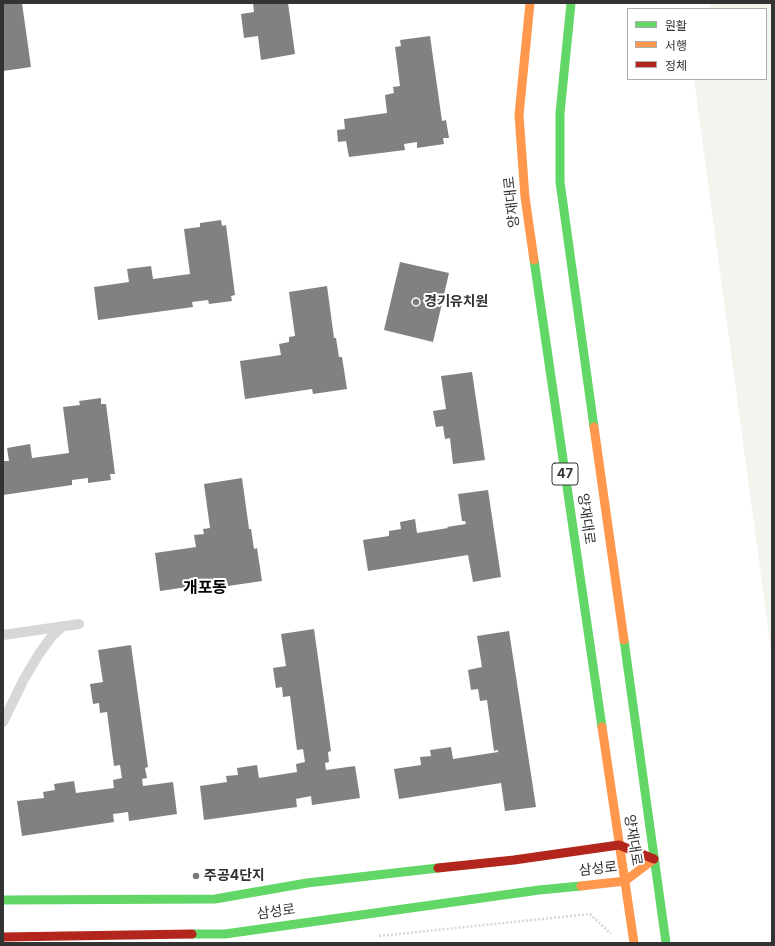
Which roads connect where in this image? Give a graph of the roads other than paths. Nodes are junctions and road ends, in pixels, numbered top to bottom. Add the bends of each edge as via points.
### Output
1 (530, 3) edge
2 (570, 3) edge
3 (79, 624) dead end
4 (63, 626) junction
5 (3, 636) edge
6 (3, 722) edge
7 (619, 845) junction
8 (654, 859) junction
9 (625, 881) junction
10 (3, 900) edge
11 (3, 938) edge
12 (634, 943) edge
13 (666, 943) edge

1 - 7 main road, 양재대로 / 47 via 519,115 525,198
2 - 8 main road, 양재대로 via 560,113 560,182
3 - 4 lane
4 - 5 lane
4 - 6 lane via 39,654
7 - 8 main road, 삼성로
7 - 9 main road, 양재대로 / 47
7 - 10 main road, 삼성로 via 514,860 307,883 215,899
8 - 9 main road, 삼성로
8 - 13 main road, 양재대로
9 - 11 main road, 삼성로 via 538,890 225,934
9 - 12 main road, 양재대로 / 47

